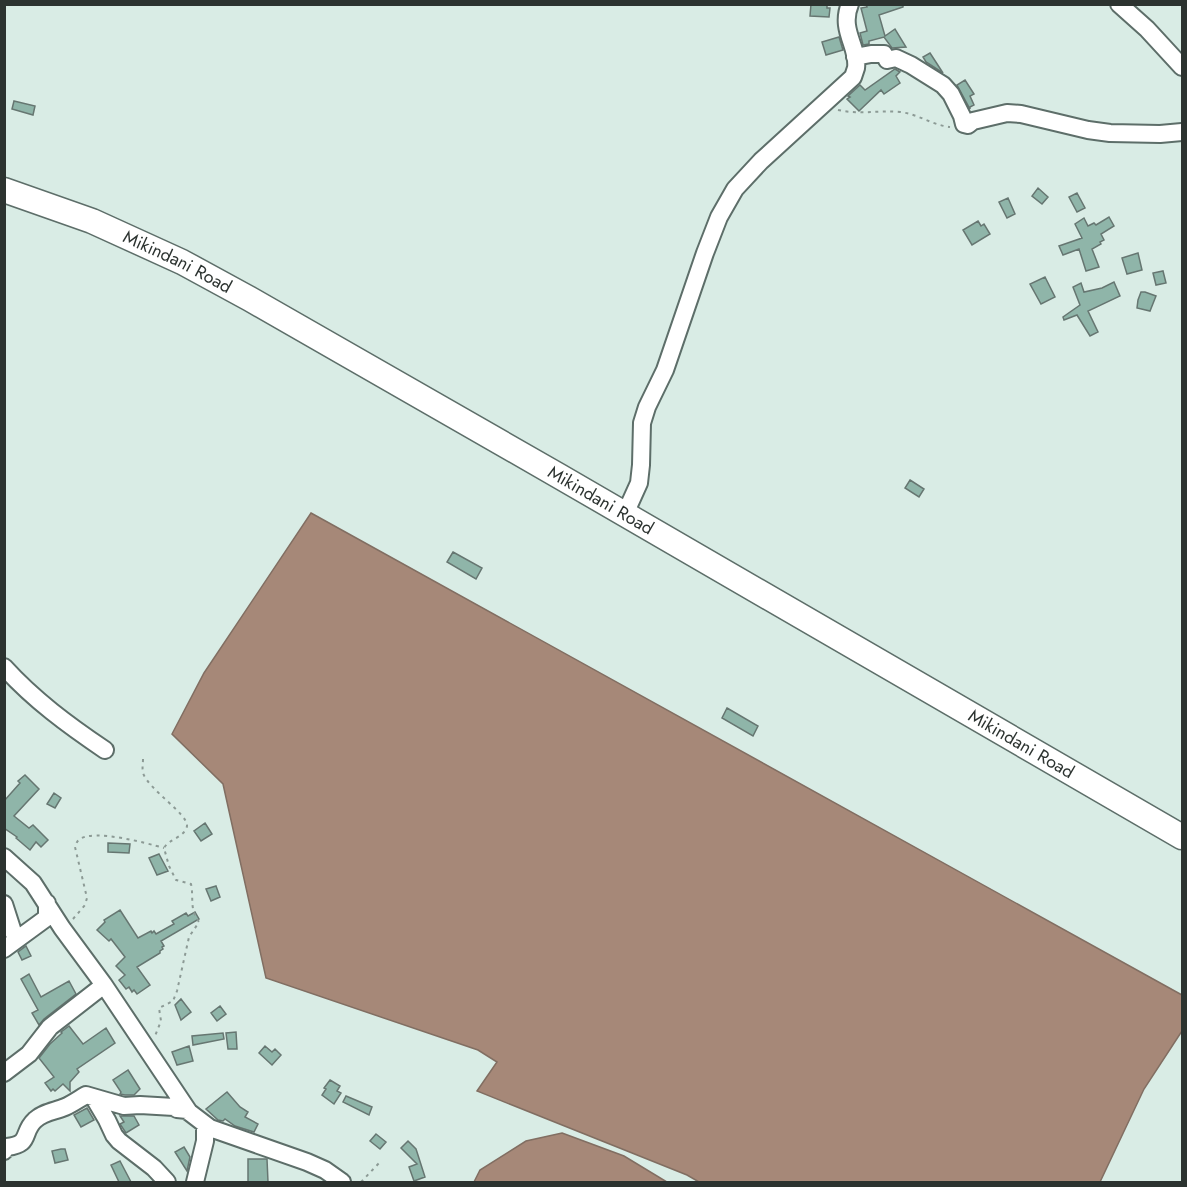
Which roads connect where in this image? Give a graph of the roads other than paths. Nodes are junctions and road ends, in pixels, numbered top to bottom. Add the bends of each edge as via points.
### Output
1 (850, 4) edge
2 (1119, 4) edge
3 (855, 57) junction
4 (1182, 67) edge
5 (1182, 132) edge
6 (4, 190) edge
7 (626, 514) junction
8 (4, 667) edge
9 (105, 750) dead end
10 (1182, 837) edge
11 (6, 864) edge
12 (47, 903) junction
13 (4, 904) edge
14 (13, 933) dead end
15 (4, 949) edge
16 (104, 985) junction
17 (4, 1073) edge
18 (94, 1098) junction
19 (187, 1110) junction
20 (205, 1125) junction
21 (4, 1151) edge
22 (167, 1182) edge
23 (195, 1182) edge
24 (342, 1182) edge

1 - 3 street via 847,23
2 - 4 street
3 - 5 street via 884,54 887,60 896,58 924,72 947,89 963,124 1021,114 1099,132
3 - 7 street via 853,77 761,161 735,189 719,217 665,370 647,407 642,423 639,483
6 - 7 highway, Mikindani Road via 92,221 182,262
7 - 10 highway, Mikindani Road
8 - 9 street via 48,709
11 - 12 street via 33,883
12 - 15 street via 45,919
12 - 16 street
13 - 14 street
16 - 17 street via 50,1027 29,1053
16 - 19 street
18 - 19 street via 124,1107
18 - 21 street via 85,1095 37,1118 23,1142
18 - 22 street via 119,1141
19 - 20 street
20 - 23 street
20 - 24 street via 307,1162

